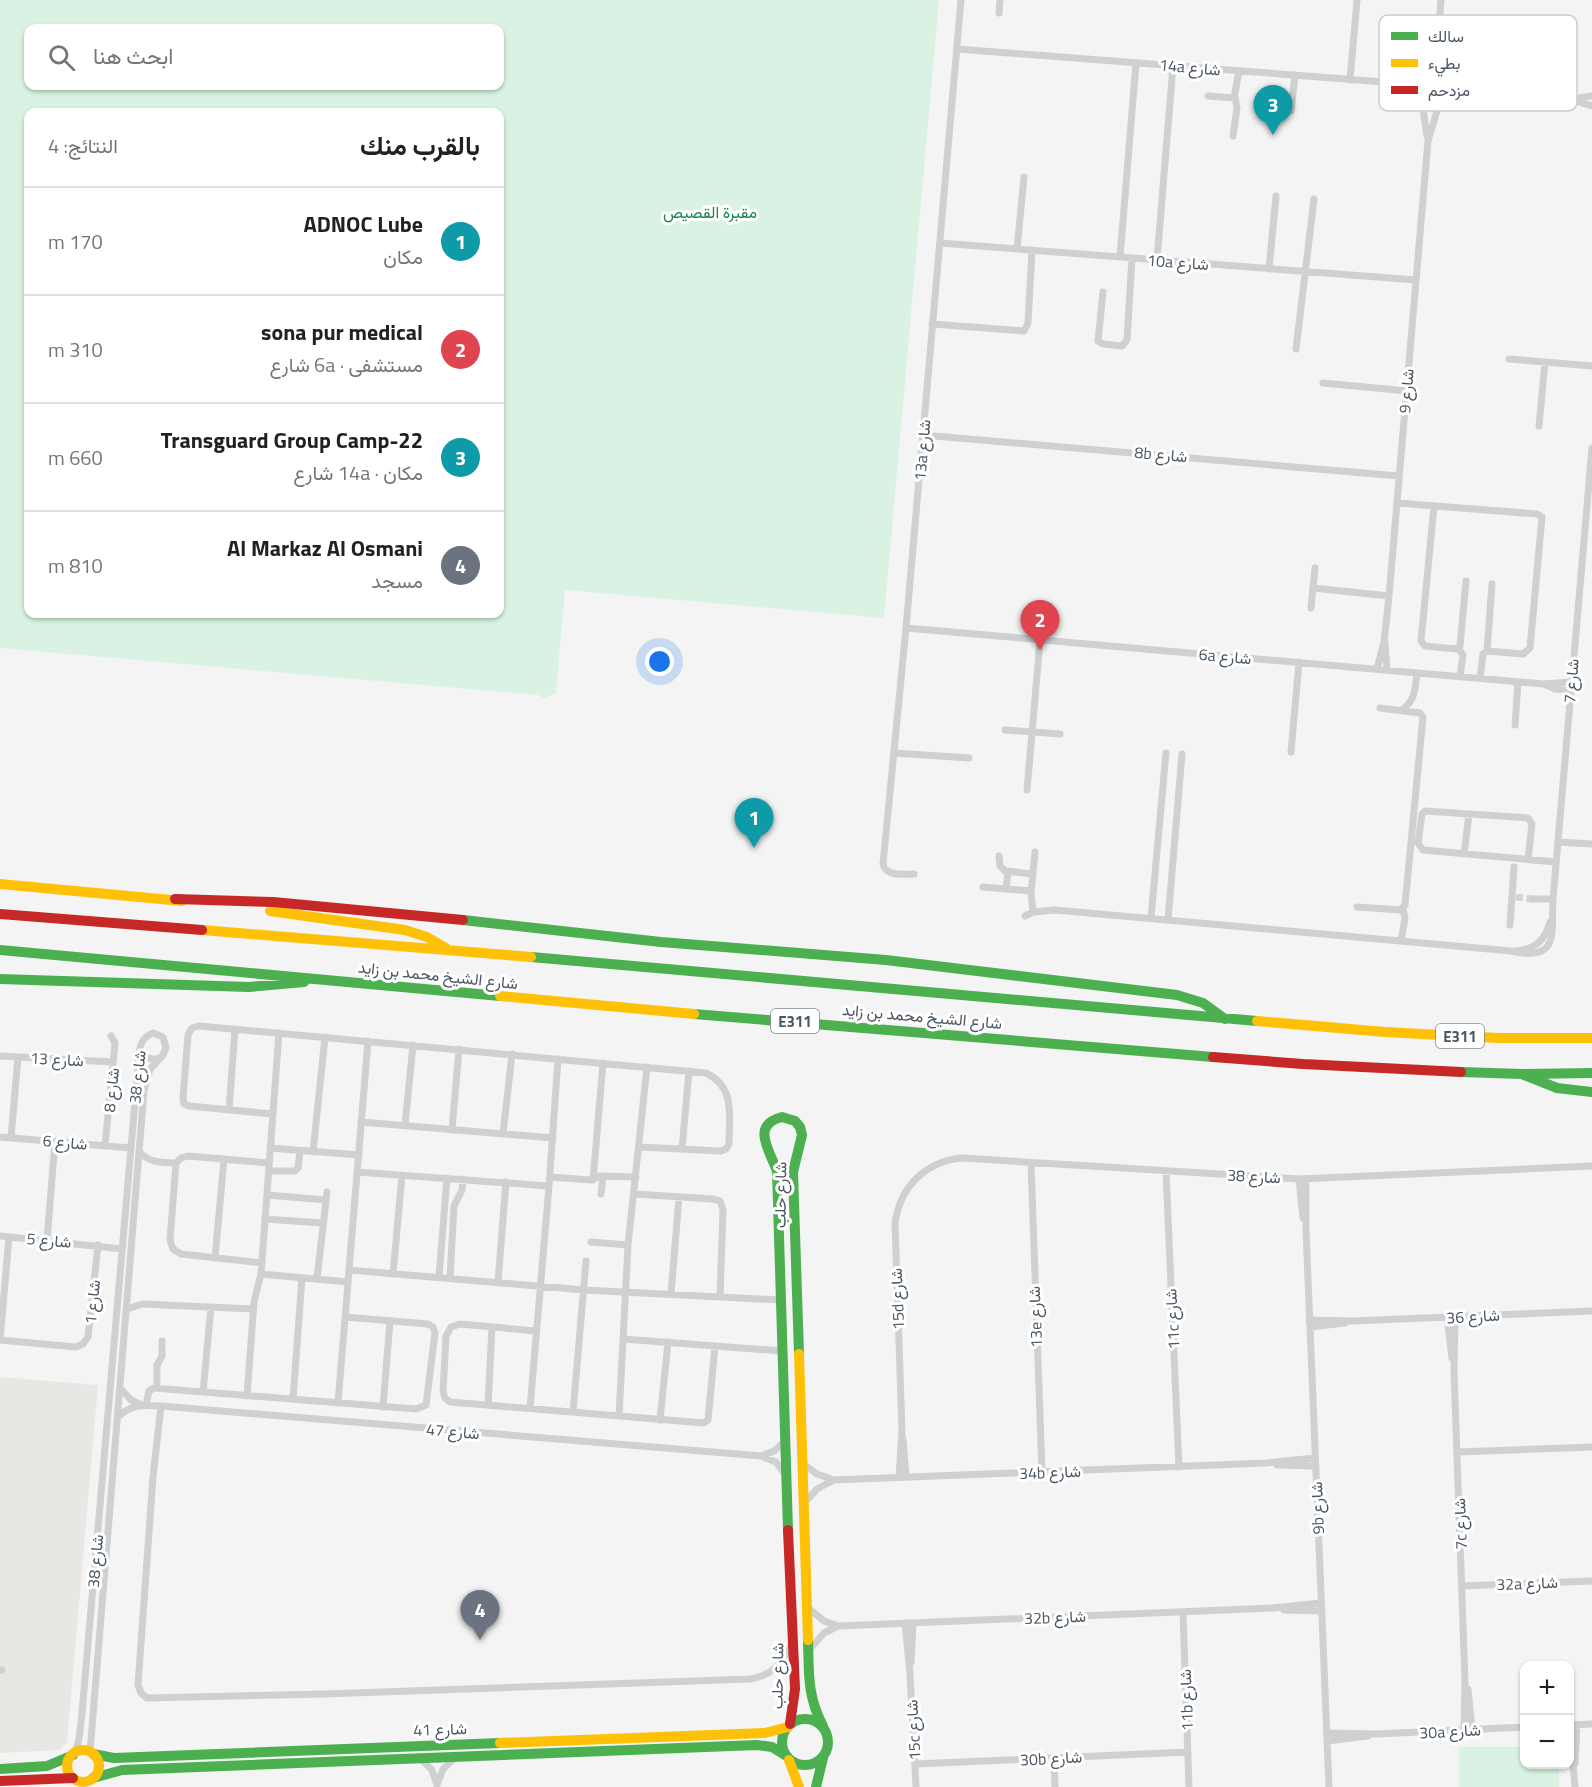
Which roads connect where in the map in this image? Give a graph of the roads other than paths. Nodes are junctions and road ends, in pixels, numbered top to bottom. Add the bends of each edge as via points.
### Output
1 (961, 0) edge
2 (1000, 0) edge
3 (1357, 0) edge
4 (1442, 0) edge
5 (999, 13) dead end
6 (1440, 15) edge
7 (957, 49) junction
8 (1136, 63) junction
9 (1173, 66) junction
10 (1239, 71) junction
11 (1295, 75) junction
12 (1350, 80) junction
13 (1379, 82) edge
14 (1208, 96) dead end
15 (1592, 96) edge
16 (1235, 97) junction
17 (1577, 98) edge
18 (1577, 101) edge
19 (1592, 105) edge
20 (1290, 111) dead end
21 (1423, 111) edge
22 (1437, 111) edge
23 (1233, 136) dead end
24 (1428, 141) junction
25 (1024, 177) dead end
26 (1276, 196) dead end
27 (1314, 199) dead end
28 (940, 243) junction
29 (1017, 249) junction
30 (1032, 250) junction
31 (1120, 257) junction
32 (1132, 258) junction
33 (1157, 260) junction
34 (1269, 269) junction
35 (1306, 273) junction
36 (1416, 280) junction
37 (1103, 292) dead end
38 (933, 324) junction
39 (1296, 349) dead end
40 (1509, 359) dead end
41 (1545, 362) junction
42 (1592, 366) edge
43 (1323, 383) dead end
44 (1407, 391) junction
45 (1539, 426) dead end
46 (923, 435) junction
47 (1592, 448) edge
48 (1399, 476) junction
49 (1397, 503) junction
50 (1434, 506) junction
51 (1315, 568) dead end
52 (1466, 581) dead end
53 (1492, 584) dead end
54 (1313, 588) junction
55 (1389, 596) junction
56 (1311, 608) dead end
57 (906, 628) junction
58 (1040, 641) junction
59 (1384, 642) junction
60 (1458, 648) junction
61 (1487, 651) junction
62 (1299, 662) junction
63 (1377, 669) junction
64 (1387, 670) junction
65 (1417, 673) junction
66 (1460, 676) junction
67 (1480, 678) junction
68 (1518, 682) junction
69 (1571, 686) junction
70 (1380, 708) dead end
71 (1402, 710) junction
72 (1515, 725) dead end
73 (1005, 730) dead end
74 (1032, 732) junction
75 (1060, 734) dead end
76 (1291, 752) dead end
77 (894, 753) junction
78 (1166, 753) dead end
79 (1182, 754) dead end
80 (969, 758) dead end
81 (1027, 790) dead end
82 (1469, 814) junction
83 (1558, 842) junction
84 (1592, 844) edge
85 (1035, 852) dead end
86 (1464, 854) junction
87 (999, 856) dead end
88 (1528, 859) junction
89 (1556, 862) junction
90 (1514, 867) dead end
91 (1008, 872) junction
92 (914, 874) dead end
93 (1033, 874) junction
94 (0, 884) edge
95 (983, 887) dead end
96 (1006, 889) junction
97 (1031, 891) junction
98 (176, 899) junction
99 (1532, 899) tunnel mouth
100 (1552, 899) junction
101 (1357, 907) dead end
102 (1403, 909) junction
103 (1033, 912) junction
104 (0, 914) edge
105 (1024, 915) dead end
106 (1150, 918) junction
107 (1168, 920) junction
108 (1510, 925) dead end
109 (1401, 941) junction
110 (0, 950) edge
111 (447, 950) junction
112 (329, 979) junction
113 (0, 980) edge
114 (1225, 1019) junction
115 (234, 1029) junction
116 (279, 1033) junction
117 (111, 1036) dead end
118 (325, 1037) junction
119 (1592, 1038) edge
120 (368, 1041) junction
121 (413, 1045) junction
122 (140, 1049) junction
123 (459, 1049) junction
124 (512, 1054) junction
125 (0, 1056) edge
126 (18, 1057) junction
127 (160, 1058) junction
128 (558, 1059) junction
129 (113, 1062) junction
130 (603, 1063) junction
131 (647, 1067) junction
132 (689, 1071) junction
133 (1592, 1073) edge
134 (1522, 1074) junction
135 (1592, 1092) edge
136 (229, 1110) junction
137 (273, 1114) junction
138 (361, 1122) junction
139 (405, 1125) junction
140 (452, 1130) junction
141 (503, 1134) junction
142 (0, 1137) edge
143 (11, 1138) junction
144 (553, 1138) junction
145 (55, 1142) junction
146 (105, 1146) junction
147 (639, 1147) junction
148 (131, 1148) junction
149 (270, 1148) junction
150 (682, 1149) junction
151 (300, 1150) junction
152 (139, 1151) junction
153 (313, 1152) junction
154 (358, 1155) junction
155 (224, 1159) junction
156 (151, 1161) junction
157 (176, 1163) junction
158 (1031, 1163) junction
159 (1592, 1166) edge
160 (138, 1167) junction
161 (269, 1167) junction
162 (357, 1172) junction
163 (1166, 1172) junction
164 (920, 1174) joint
165 (402, 1175) junction
166 (603, 1176) junction
167 (550, 1177) junction
168 (636, 1177) junction
169 (447, 1178) junction
170 (464, 1179) junction
171 (1303, 1179) junction
172 (593, 1180) junction
173 (506, 1182) junction
174 (549, 1186) junction
175 (327, 1192) dead end
176 (601, 1194) dead end
177 (634, 1194) junction
178 (267, 1195) junction
179 (679, 1197) junction
180 (326, 1200) junction
181 (265, 1219) junction
182 (323, 1223) junction
183 (0, 1236) edge
184 (9, 1237) junction
185 (47, 1240) junction
186 (591, 1242) dead end
187 (98, 1245) junction
188 (628, 1245) junction
189 (122, 1247) junction
190 (215, 1258) junction
191 (586, 1261) dead end
192 (262, 1263) junction
193 (349, 1270) junction
194 (261, 1274) junction
195 (393, 1274) junction
196 (439, 1277) junction
197 (302, 1278) junction
198 (450, 1278) junction
199 (317, 1279) junction
200 (348, 1282) junction
201 (498, 1282) junction
202 (540, 1285) junction
203 (584, 1290) junction
204 (626, 1292) junction
205 (128, 1294) junction
206 (671, 1294) junction
207 (720, 1297) junction
208 (781, 1300) junction
209 (142, 1304) junction
210 (211, 1307) junction
211 (254, 1309) junction
212 (126, 1310) junction
213 (1592, 1311) edge
214 (345, 1317) junction
215 (1451, 1317) junction
216 (390, 1321) junction
217 (1310, 1324) junction
218 (492, 1327) junction
219 (536, 1331) junction
220 (623, 1339) junction
221 (0, 1340) edge
222 (162, 1341) dead end
223 (668, 1342) junction
224 (715, 1346) junction
225 (782, 1351) junction
226 (120, 1388) junction
227 (156, 1388) junction
228 (202, 1392) junction
229 (247, 1395) junction
230 (293, 1399) junction
231 (338, 1403) junction
232 (146, 1405) junction
233 (488, 1405) junction
234 (161, 1406) junction
235 (383, 1407) junction
236 (530, 1408) junction
237 (573, 1412) junction
238 (619, 1416) junction
239 (118, 1417) junction
240 (660, 1420) junction
241 (785, 1440) junction
242 (1592, 1447) edge
243 (1457, 1452) junction
244 (761, 1456) junction
245 (1316, 1462) junction
246 (802, 1463) junction
247 (1179, 1467) junction
248 (1042, 1472) junction
249 (785, 1475) junction
250 (903, 1477) junction
251 (834, 1480) junction
252 (804, 1503) junction
253 (1592, 1581) edge
254 (1462, 1586) junction
255 (807, 1607) junction
256 (1322, 1607) junction
257 (1182, 1612) junction
258 (909, 1623) junction
259 (838, 1626) junction
260 (793, 1640) junction
261 (809, 1650) junction
262 (1465, 1681) junction
263 (1592, 1724) edge
264 (789, 1725) junction
265 (1574, 1725) edge
266 (823, 1726) junction
267 (1520, 1727) edge
268 (1464, 1730) junction
269 (1472, 1730) junction
270 (1327, 1737) junction
271 (1188, 1752) junction
272 (92, 1753) junction
273 (74, 1754) junction
274 (456, 1757) junction
275 (787, 1757) junction
276 (824, 1757) junction
277 (1054, 1758) junction
278 (421, 1759) junction
279 (915, 1764) junction
280 (0, 1768) edge
281 (1573, 1769) edge
282 (1574, 1769) edge
283 (1574, 1775) junction
284 (73, 1778) junction
285 (93, 1778) junction
286 (0, 1781) edge
287 (437, 1786) edge
288 (799, 1787) edge
289 (816, 1787) edge
290 (916, 1787) edge
291 (1055, 1787) edge
292 (1189, 1787) edge
293 (1329, 1787) edge
294 (1575, 1787) edge

1 - 7 street, 13a شارع
2 - 5 street
3 - 12 street
4 - 6 street
7 - 8 street, 14a شارع
7 - 28 street, 13a شارع
8 - 9 street, 14a شارع
8 - 31 street
9 - 10 street, 14a شارع
9 - 33 street
10 - 11 street, 14a شارع
10 - 16 street
11 - 12 street, 14a شارع
11 - 20 street
12 - 13 street, 14a شارع
14 - 16 street
15 - 17 street
16 - 23 street
18 - 19 street
21 - 24 street, شارع 9
22 - 24 street, شارع 9
24 - 36 street, شارع 9
25 - 29 street
26 - 34 street
27 - 35 street
28 - 29 street, 10a شارع
28 - 38 street, 13a شارع
29 - 30 street, 10a شارع
30 - 31 street, 10a شارع
30 - 38 street via 1028,323 1024,331
31 - 32 street, 10a شارع
32 - 33 street, 10a شارع
32 - 37 street via 1127,340 1122,346 1098,341
33 - 34 street, 10a شارع
34 - 35 street, 10a شارع
35 - 36 street, 10a شارع
35 - 39 street
36 - 44 street, شارع 9
38 - 46 street, 13a شارع
40 - 41 street
41 - 42 street
41 - 45 street
43 - 44 street
44 - 48 street, شارع 9
46 - 48 street, 8b شارع
46 - 57 street, 13a شارع
47 - 69 street, شارع 7
48 - 49 street, شارع 9
49 - 50 street
49 - 55 street, شارع 9
50 - 60 street via 1421,641 1426,646
50 - 61 street via 1537,514 1543,519 1530,648 1523,654
51 - 54 street
52 - 60 street
53 - 61 street
54 - 55 street
54 - 56 street
55 - 59 street, شارع 9
57 - 58 street, 6a شارع
57 - 77 street, 13a شارع
58 - 62 street, 6a شارع
58 - 74 street
59 - 63 street, شارع 9
59 - 64 street, شارع 9
60 - 66 street via 1463,655
61 - 67 street via 1483,654
62 - 63 street, 6a شارع
62 - 76 street
63 - 64 street, 6a شارع
64 - 65 street, 6a شارع
65 - 66 street, 6a شارع
65 - 71 street via 1412,702
66 - 67 street, 6a شارع
67 - 68 street, 6a شارع
68 - 69 street, 6a شارع via 1555,689
68 - 72 street
69 - 83 street, شارع 7
70 - 71 street
71 - 102 street via 1423,717
73 - 74 street
74 - 75 street
74 - 81 street
77 - 80 street
77 - 92 street, 13a شارع via 883,864 890,873
78 - 106 street
79 - 107 street
82 - 86 street
82 - 86 street via 1425,811 1418,843 1423,850
82 - 88 street via 1530,819
83 - 84 street
83 - 89 street, شارع 7
85 - 93 street
86 - 88 street
87 - 91 street via 1000,866
88 - 89 street
89 - 100 street, شارع 7
90 - 108 street
91 - 93 street
91 - 96 street
93 - 97 street
94 - 98 main road
95 - 96 street
96 - 97 street
97 - 103 street
98 - 111 main road via 405,930 427,937
98 - 114 main road via 298,904 661,942 915,963 1177,995 1203,1003
99 - 100 street
100 - 109 street, شارع 7 via 1547,932 1540,943 1529,948 1511,951
101 - 102 street
102 - 109 street
103 - 105 street
103 - 106 street via 1055,910
104 - 111 main road, شارع الشيخ محمد بن زايد / E311
106 - 107 street
107 - 109 street
110 - 112 main road, شارع الشيخ محمد بن زايد / E311
111 - 114 main road, شارع الشيخ محمد بن زايد / E311
112 - 113 main road via 249,987
112 - 134 main road, شارع الشيخ محمد بن زايد / E311 via 589,1005 1303,1064
114 - 119 main road, شارع الشيخ محمد بن زايد / E311 via 1442,1035
115 - 116 street
115 - 136 street
115 - 136 street via 198,1026 189,1031 183,1098 189,1106
116 - 118 street
116 - 137 street
117 - 129 street, شارع 8 via 115,1043
118 - 120 street
118 - 153 street
120 - 121 street
120 - 138 street
121 - 123 street
121 - 139 street
122 - 127 street via 146,1057
122 - 127 street, شارع 38 via 146,1036 160,1035 166,1048
122 - 148 street, شارع 38
123 - 124 street
123 - 140 street
124 - 128 street
124 - 141 street
125 - 126 street, شارع 13
126 - 129 street, شارع 13
126 - 143 street
127 - 152 street, شارع 38 via 145,1084
128 - 130 street
128 - 144 street
129 - 146 street, شارع 8
130 - 131 street
130 - 172 street
131 - 132 street
131 - 147 street
132 - 150 street
132 - 150 street via 709,1074 727,1093 729,1144 724,1151
133 - 134 main road, شارع الشيخ محمد بن زايد / E311
134 - 135 main road via 1559,1090
136 - 137 street
137 - 149 street
138 - 139 street
138 - 154 street
139 - 140 street
140 - 141 street
141 - 144 street
142 - 143 street, شارع 6
143 - 145 street, شارع 6
144 - 167 street
145 - 146 street, شارع 6
145 - 185 street
146 - 148 street, شارع 6
147 - 150 street
147 - 168 street
148 - 189 street, شارع 38
149 - 151 street
149 - 161 street
151 - 153 street
151 - 161 street via 295,1171
152 - 156 street
152 - 160 street, شارع 38
153 - 154 street
154 - 162 street
155 - 157 street via 188,1156
155 - 161 street
155 - 190 street
156 - 157 street
156 - 160 street
157 - 190 street via 170,1245 176,1252
158 - 163 street, شارع 38
158 - 164 street, شارع 38 via 962,1158 944,1161
158 - 248 street, 13e شارع
159 - 171 street, شارع 38
160 - 205 street, شارع 38
161 - 178 street
162 - 165 street
162 - 193 street
163 - 171 street, شارع 38
163 - 247 street, 11c شارع
164 - 250 street, 15d شارع via 903,1196 895,1223
165 - 169 street
165 - 195 street
166 - 168 street
166 - 172 street
166 - 176 street
167 - 172 street
167 - 174 street
168 - 177 street
169 - 170 street
169 - 196 street
170 - 173 street
170 - 198 street via 454,1206
171 - 217 street, 9b شارع
173 - 174 street
173 - 201 street
174 - 202 street
175 - 180 street
177 - 179 street
177 - 188 street
178 - 180 street
178 - 181 street
179 - 206 street
179 - 207 street via 716,1199 723,1205
180 - 182 street
181 - 182 street
181 - 192 street
182 - 199 street
183 - 184 street, شارع 5
184 - 185 street, شارع 5
184 - 221 street
185 - 187 street, شارع 5
186 - 188 street
187 - 189 street, شارع 5
187 - 221 street, شارع 1 via 88,1337 83,1344 76,1347
188 - 204 street
189 - 273 street, شارع 38 via 79,1739
190 - 192 street
191 - 203 street
192 - 194 street
193 - 195 street
193 - 200 street
194 - 197 street
194 - 211 street
195 - 196 street
196 - 198 street
197 - 199 street
197 - 230 street
198 - 201 street
199 - 200 street
200 - 214 street
201 - 202 street
202 - 203 street
202 - 219 street
203 - 204 street
203 - 237 street
204 - 206 street
204 - 220 street
205 - 209 street
205 - 212 street, شارع 38
206 - 207 street
207 - 208 street
208 - 225 main road, شارع حلب
208 - 246 main road, شارع حلب via 777,1171 763,1138 769,1122 780,1117 797,1124 802,1135 793,1172
209 - 210 street
209 - 212 street
210 - 211 street
210 - 228 street
211 - 229 street
212 - 226 street, شارع 38
213 - 215 street, شارع 36
214 - 216 street
214 - 231 street
215 - 217 street, شارع 36
215 - 243 street, 7c شارع
216 - 235 street
216 - 235 street via 428,1324 435,1333 426,1406
217 - 245 street, 9b شارع
218 - 219 street
218 - 233 street
218 - 233 street via 455,1325 448,1331 443,1392 450,1402
219 - 236 street
220 - 223 street
220 - 238 street
222 - 227 street
223 - 224 street
223 - 240 street
224 - 225 street
224 - 240 street via 706,1422
225 - 241 main road, شارع حلب
226 - 232 street, شارع 47 via 131,1400
226 - 239 street, شارع 38
227 - 228 street
227 - 232 street via 149,1391
228 - 229 street
229 - 230 street
230 - 231 street
231 - 235 street
232 - 234 street, شارع 47
232 - 239 street, شارع 47 via 130,1407
233 - 236 street
234 - 244 street, شارع 47
234 - 260 street via 138,1685 147,1698 750,1678 771,1673 780,1665
236 - 237 street
237 - 238 street
238 - 240 street
239 - 272 street, شارع 38
241 - 244 street
241 - 249 main road, شارع حلب
242 - 243 street
243 - 254 street, 7c شارع
244 - 249 street via 776,1462
245 - 247 street, 34b شارع
245 - 256 street, 9b شارع
246 - 251 street, 34b شارع
246 - 252 main road, شارع حلب
247 - 248 street, 34b شارع
248 - 250 street, 34b شارع
249 - 260 main road, شارع حلب
250 - 251 street, 34b شارع
251 - 252 street via 817,1488
252 - 255 main road, شارع حلب
253 - 254 street, 32a شارع
254 - 262 street, 7c شارع
255 - 259 street via 824,1621
255 - 261 main road, شارع حلب
256 - 257 street, 32b شارع
256 - 270 street, 9b شارع
257 - 258 street, 32b شارع
257 - 271 street, 11b شارع
258 - 259 street, 32b شارع
258 - 279 street, 15c شارع
259 - 261 street via 824,1633
260 - 264 main road, شارع حلب via 794,1698
261 - 266 main road, شارع حلب via 812,1700
262 - 268 street, 7c شارع
262 - 269 street, 7c شارع
263 - 265 street
264 - 266 main road via 807,1719
264 - 272 main road, شارع 41 via 757,1733 114,1758
264 - 275 main road via 782,1737
266 - 276 main road via 828,1738
267 - 269 street, 30a شارع
268 - 269 street, 30a شارع
268 - 270 street, 30a شارع
270 - 293 street, 9b شارع
271 - 277 street, 30b شارع
271 - 292 street, 11b شارع
272 - 273 main road via 82,1750
272 - 285 main road via 99,1766
273 - 280 main road via 47,1766
273 - 284 main road via 68,1766
274 - 275 main road, شارع 41 via 757,1745 772,1747
274 - 278 main road, شارع 41
274 - 287 street via 443,1769
275 - 276 main road via 795,1764 807,1766
275 - 288 main road
276 - 289 main road
277 - 279 street, 30b شارع
277 - 291 street
278 - 285 main road, شارع 41 via 122,1770
278 - 287 street via 432,1770
279 - 290 street, 15c شارع
281 - 283 street
282 - 283 street
283 - 294 street
284 - 285 main road via 85,1782
284 - 286 main road

